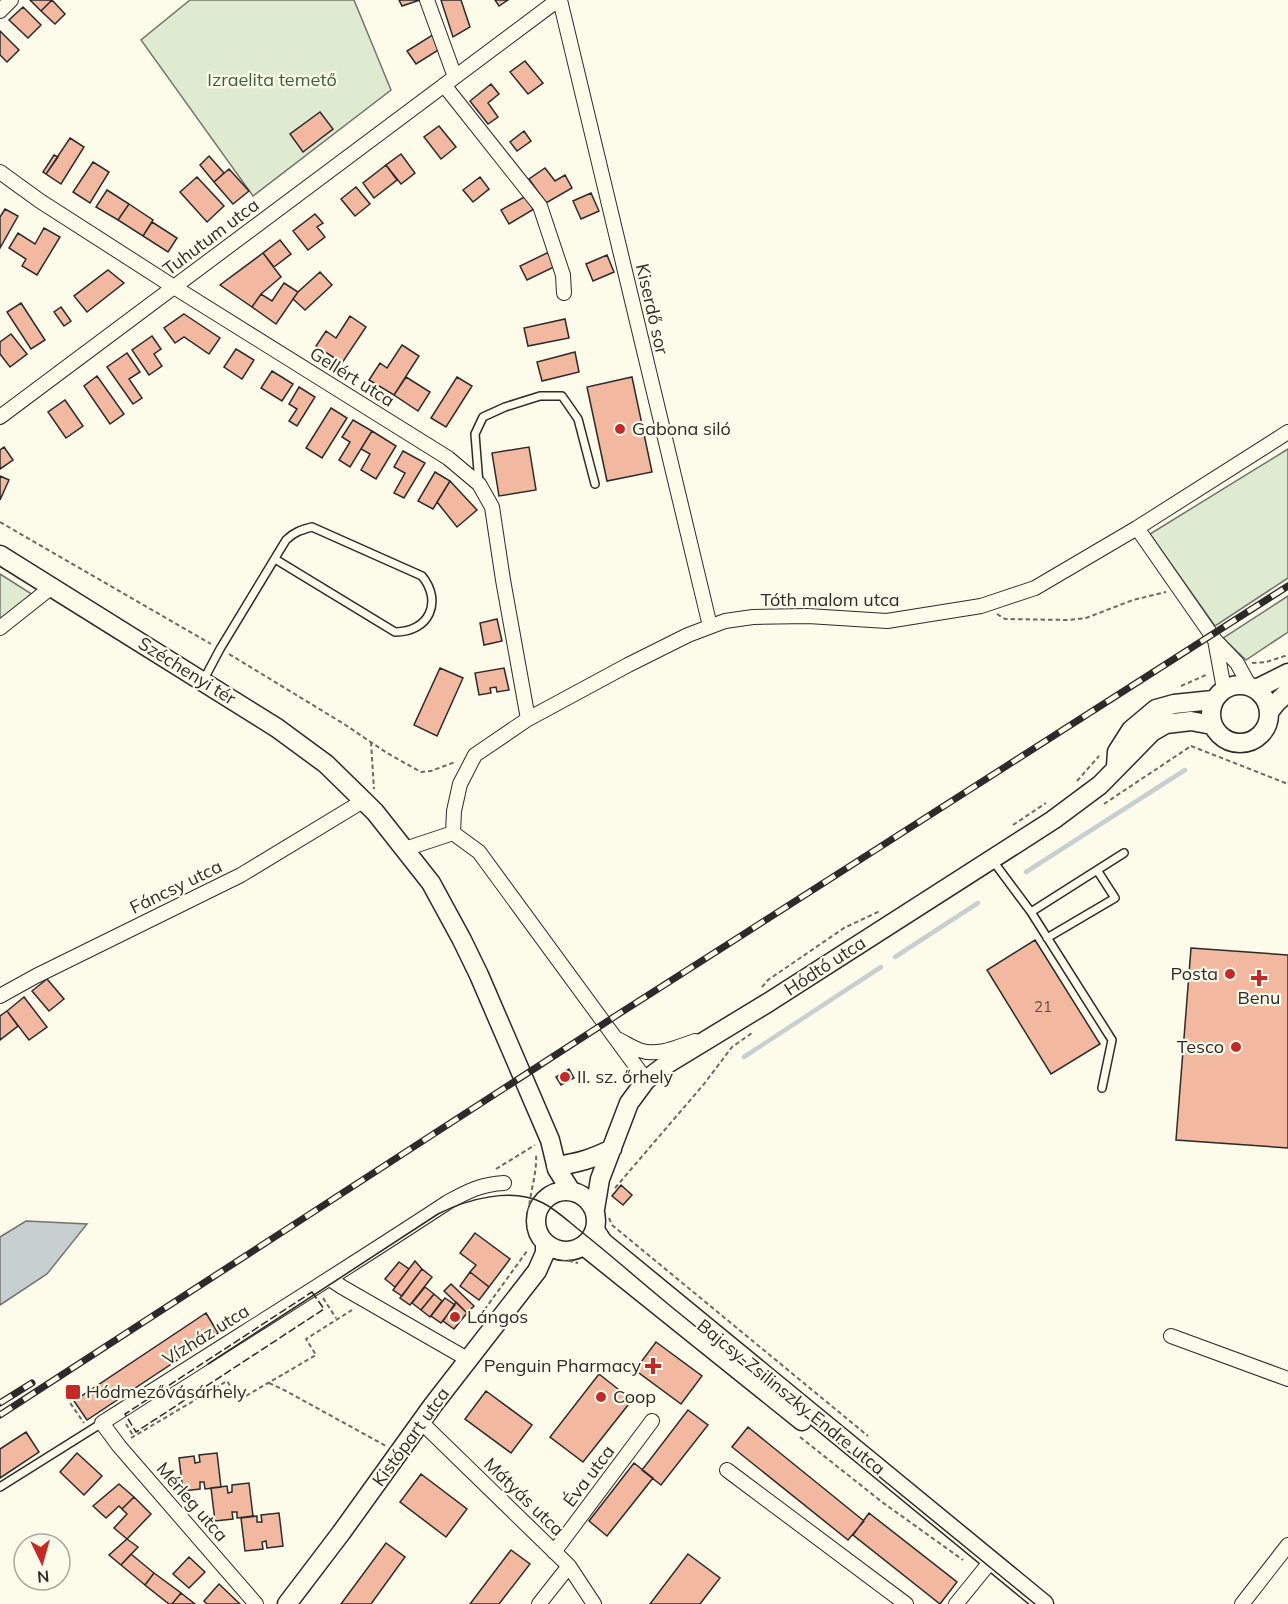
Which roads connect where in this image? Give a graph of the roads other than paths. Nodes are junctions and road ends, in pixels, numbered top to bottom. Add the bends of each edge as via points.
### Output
1 (11, 0) edge
2 (427, 0) edge
3 (559, 0) edge
4 (0, 11) edge
5 (450, 81) junction
6 (0, 172) edge
7 (174, 287) junction
8 (564, 293) dead end
9 (0, 417) edge
10 (1288, 432) edge
11 (479, 484) junction
12 (595, 484) dead end
13 (1137, 528) junction
14 (0, 555) edge
15 (275, 559) junction
16 (53, 586) junction
17 (710, 626) junction
18 (0, 628) edge
19 (1215, 640) junction
20 (1288, 673) edge
21 (203, 681) junction
22 (1253, 687) junction
23 (1288, 692) edge
24 (1218, 694) junction
25 (1269, 712) junction
26 (528, 719) junction
27 (1212, 725) junction
28 (1116, 768) junction
29 (369, 807) junction
30 (453, 833) junction
31 (405, 849) junction
32 (1124, 853) dead end
33 (992, 859) junction
34 (1097, 870) junction
35 (1030, 912) junction
36 (1047, 938) junction
37 (0, 996) edge
38 (717, 1033) junction
39 (616, 1038) junction
40 (646, 1080) junction
41 (1102, 1088) dead end
42 (612, 1149) junction
43 (557, 1167) junction
44 (504, 1183) dead end
45 (571, 1191) junction
46 (550, 1195) junction
47 (600, 1219) junction
48 (537, 1246) junction
49 (584, 1246) junction
50 (566, 1251) junction
51 (537, 1271) junction
52 (330, 1279) junction
53 (1171, 1336) dead end
54 (469, 1360) junction
55 (1288, 1379) edge
56 (652, 1421) dead end
57 (421, 1422) junction
58 (102, 1423) junction
59 (727, 1470) dead end
60 (0, 1487) edge
61 (1288, 1545) edge
62 (554, 1552) junction
63 (987, 1565) junction
64 (569, 1566) junction
65 (256, 1604) edge
66 (286, 1604) edge
67 (539, 1604) edge
68 (594, 1604) edge
69 (906, 1604) edge
70 (956, 1604) edge
71 (1028, 1604) edge
72 (1044, 1604) edge
73 (1242, 1604) edge

1 - 4 street
2 - 5 street
3 - 5 street, Tuhutum utca
3 - 17 street, Kiserdő sor
5 - 7 street, Tuhutum utca
5 - 8 street via 540,206 563,275
6 - 7 street, Gellért utca
7 - 9 street, Tuhutum utca
7 - 11 street, Gellért utca via 448,458
10 - 13 street, Tóth malom utca
11 - 12 lane via 475,434 483,417 540,396 562,396 578,419
11 - 26 street, Gellért utca via 492,507
13 - 17 street, Tóth malom utca via 1035,588 981,606 887,621 753,617
13 - 19 street
14 - 16 street, Széchenyi tér
15 - 15 lane via 292,534 312,527 422,576 428,584 432,605 424,622 415,629 395,632
15 - 21 lane
16 - 18 street
16 - 21 street, Széchenyi tér
17 - 26 street, Tóth malom utca
19 - 22 street
19 - 24 street
20 - 22 street
21 - 29 street, Széchenyi tér via 326,764
22 - 24 street via 1238,684
22 - 25 street via 1263,695
23 - 25 street
24 - 27 street via 1211,708
24 - 28 street, Hódtó utca via 1156,709 1131,730 1118,752
25 - 27 street via 1264,730 1245,743 1223,738
26 - 30 street, Tóth malom utca via 475,755 460,784
27 - 28 street, Hódtó utca via 1191,721 1166,724 1152,732
28 - 33 street, Hódtó utca via 1053,820
29 - 31 street
29 - 37 street, Fáncsy utca
30 - 31 street
30 - 39 street via 479,852
31 - 43 street via 431,883 479,975 550,1140
32 - 34 lane
33 - 35 lane
33 - 38 street, Hódtó utca
34 - 35 lane
34 - 36 lane via 1115,898
35 - 36 lane
36 - 41 lane via 1112,1040
38 - 39 street via 658,1052 640,1050
38 - 40 street, Hódtó utca
39 - 40 street
40 - 42 street, Hódtó utca via 629,1102
42 - 43 street via 576,1164
42 - 47 street, Hódtó utca via 600,1179
43 - 45 street
43 - 46 street
44 - 52 street, Vízház utca via 466,1192
45 - 46 street
45 - 47 street via 589,1200
46 - 48 street via 538,1210
47 - 49 street
47 - 63 street, Bajcsy-Zsilinszky Endre utca via 603,1242
48 - 50 street
48 - 51 street, Kistópart utca via 545,1252
49 - 50 street
49 - 63 street, Bajcsy-Zsilinszky Endre utca
50 - 51 street, Kistópart utca
51 - 54 street, Kistópart utca
52 - 54 street
52 - 58 street, Vízház utca
53 - 55 street
54 - 57 street, Kistópart utca
56 - 62 street, Éva utca
57 - 62 street, Mátyás utca
57 - 66 street, Kistópart utca
58 - 60 lane
58 - 65 street, Mérleg utca
59 - 69 street
61 - 73 street
62 - 64 street, Mátyás utca
63 - 70 street
63 - 71 street, Bajcsy-Zsilinszky Endre utca
63 - 72 street, Bajcsy-Zsilinszky Endre utca
64 - 67 street
64 - 68 street, Mátyás utca

